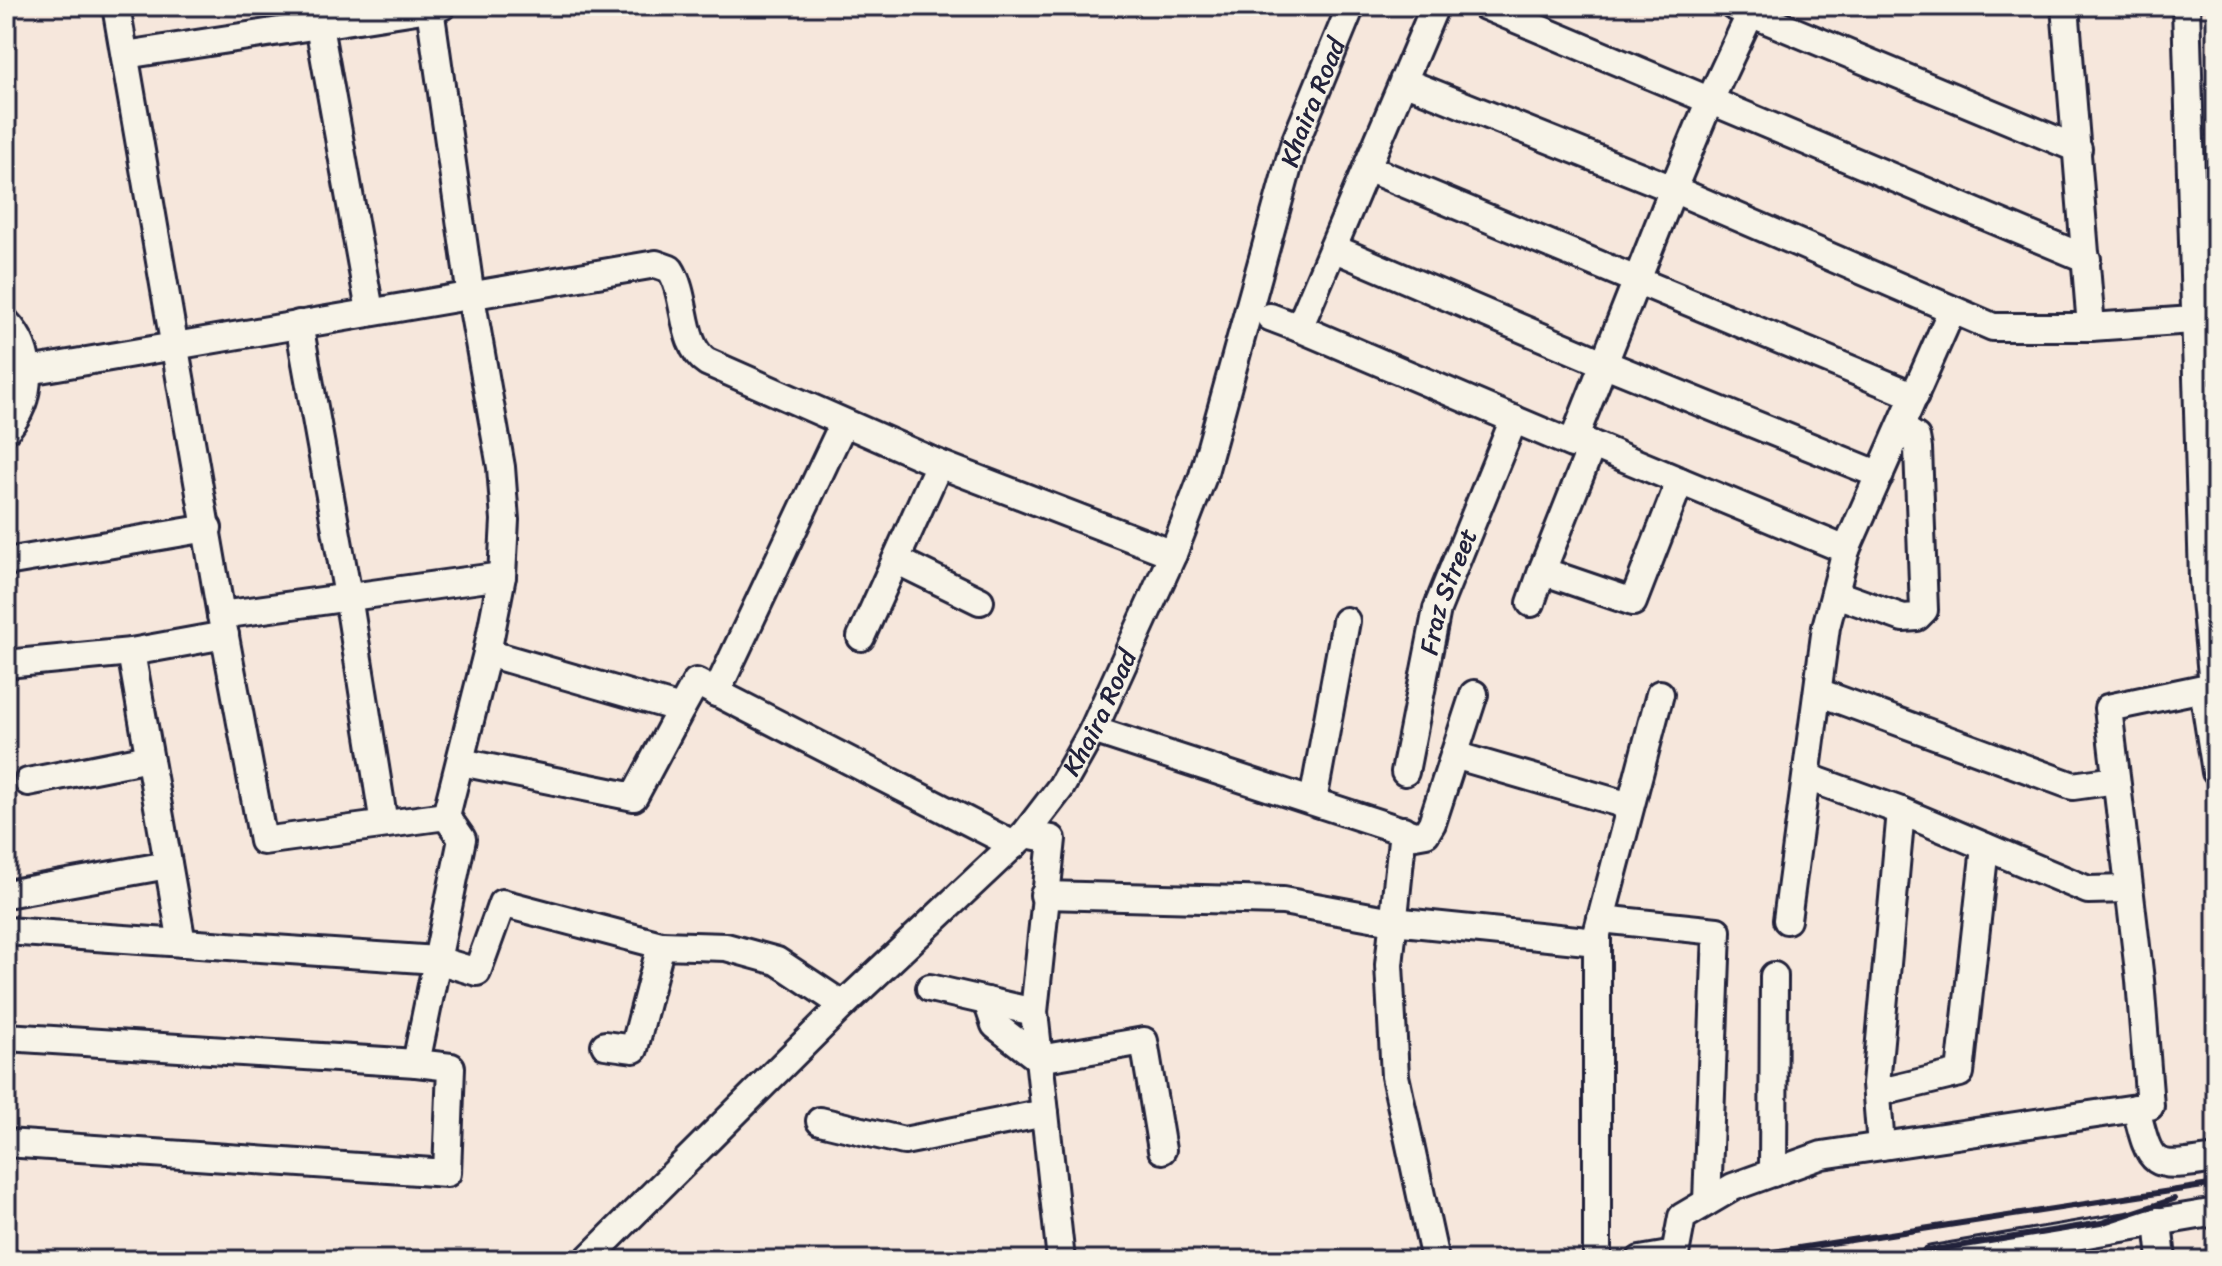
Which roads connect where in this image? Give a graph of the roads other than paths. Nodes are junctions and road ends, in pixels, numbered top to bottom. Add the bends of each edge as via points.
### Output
1 (116, 6) edge
2 (1351, 6) edge
3 (1435, 6) edge
4 (1485, 6) edge
5 (2186, 6) edge
6 (436, 7) edge
7 (2059, 7) edge
8 (1746, 9) edge
9 (319, 26) junction
10 (125, 55) junction
11 (1403, 81) junction
12 (1710, 100) junction
13 (2078, 149) junction
14 (1367, 168) junction
15 (1673, 189) junction
16 (1333, 248) junction
17 (2087, 259) junction
18 (1635, 280) junction
19 (2205, 280) edge
20 (471, 297) junction
21 (1952, 310) junction
22 (370, 311) junction
23 (1270, 317) dead end
24 (2193, 320) junction
25 (6, 322) edge
26 (299, 324) junction
27 (2091, 327) junction
28 (1299, 328) junction
29 (175, 346) junction
30 (1603, 363) junction
31 (28, 371) junction
32 (1915, 396) junction
33 (1514, 419) junction
34 (843, 424) junction
35 (1901, 427) junction
36 (6, 430) edge
37 (1583, 441) junction
38 (939, 464) junction
39 (1880, 475) junction
40 (2208, 478) edge
41 (1680, 481) junction
42 (208, 528) junction
43 (1846, 550) junction
44 (1173, 554) junction
45 (896, 560) junction
46 (6, 562) edge
47 (1542, 571) junction
48 (502, 576) junction
49 (2209, 578) edge
50 (1836, 594) junction
51 (348, 596) junction
52 (980, 601) dead end
53 (1531, 603) dead end
54 (1346, 621) dead end
55 (223, 625) junction
56 (861, 637) dead end
57 (131, 652) junction
58 (487, 653) junction
59 (6, 664) edge
60 (2210, 686) edge
61 (1818, 692) junction
62 (716, 693) junction
63 (1474, 694) dead end
64 (1660, 694) dead end
65 (681, 709) junction
66 (1093, 730) junction
67 (1454, 755) junction
68 (149, 758) junction
69 (461, 762) junction
70 (1405, 772) dead end
71 (2216, 772) edge
72 (1807, 777) junction
73 (2116, 780) junction
74 (28, 782) dead end
75 (1313, 801) junction
76 (1630, 806) junction
77 (1901, 811) junction
78 (446, 816) junction
79 (384, 824) junction
80 (1403, 830) junction
81 (1020, 840) junction
82 (1985, 847) junction
83 (168, 865) junction
84 (2129, 889) junction
85 (6, 894) edge
86 (1044, 895) junction
87 (1787, 920) dead end
88 (1393, 921) junction
89 (1599, 930) junction
90 (6, 931) edge
91 (182, 943) junction
92 (661, 945) junction
93 (437, 960) junction
94 (1774, 976) dead end
95 (930, 988) dead end
96 (987, 1001) junction
97 (843, 1005) junction
98 (1034, 1012) junction
99 (6, 1037) edge
100 (605, 1045) dead end
101 (1039, 1059) junction
102 (416, 1063) junction
103 (1877, 1093) junction
104 (2136, 1108) junction
105 (1045, 1113) junction
106 (820, 1121) dead end
107 (6, 1143) edge
108 (1881, 1146) junction
109 (1162, 1150) dead end
110 (2216, 1159) edge
111 (1773, 1173) junction
112 (1707, 1202) junction
113 (2216, 1212) edge
114 (2158, 1221) junction
115 (1990, 1255) edge
116 (587, 1260) edge
117 (1061, 1260) edge
118 (1435, 1260) edge
119 (1597, 1260) edge
120 (1640, 1260) edge
121 (1933, 1260) edge
122 (2162, 1260) edge

1 - 10 street
2 - 44 street, Khaira Road via 1294,145 1203,476
3 - 11 street
4 - 12 street
5 - 19 street
6 - 9 street
6 - 20 street
7 - 13 street
8 - 12 street
8 - 13 street
9 - 10 street
9 - 22 street
10 - 29 street
11 - 14 street
11 - 15 street
12 - 15 street
12 - 17 street
13 - 17 street
14 - 16 street
14 - 18 street
15 - 18 street
15 - 21 street
16 - 28 street
16 - 30 street
17 - 27 street
18 - 30 street
18 - 32 street
19 - 24 street
20 - 22 street
20 - 34 street via 656,264 670,269 678,281 697,355
20 - 48 street via 501,467
21 - 27 street via 1993,327
21 - 32 street
22 - 26 street
23 - 28 street
24 - 27 street
24 - 40 street
25 - 31 street via 23,348
26 - 29 street
26 - 51 street
28 - 33 street
29 - 31 street
29 - 42 street
30 - 37 street
30 - 39 street
31 - 36 street via 25,397
32 - 35 street
33 - 37 street via 1572,444
33 - 70 street, Fraz Street via 1437,609
34 - 38 street
34 - 62 street
35 - 39 street
35 - 50 street via 1916,437 1918,448 1924,610 1917,617 1903,618
37 - 41 street
37 - 47 street
38 - 44 street
38 - 45 street
39 - 43 street
40 - 49 street
41 - 43 street
41 - 47 street via 1633,602
42 - 46 street
42 - 55 street
43 - 50 street
44 - 66 street, Khaira Road
45 - 52 street
45 - 56 street
47 - 53 street
48 - 51 street
48 - 58 street
49 - 60 street
50 - 61 street
51 - 55 street
51 - 79 street
54 - 75 street
55 - 57 street
55 - 79 street via 263,841
57 - 59 street
57 - 68 street
58 - 65 street
58 - 69 street
60 - 71 street
60 - 73 street via 2108,708
61 - 72 street
61 - 73 street via 2073,786
62 - 65 street via 696,682
62 - 81 street
63 - 67 street
64 - 76 street
65 - 69 street via 634,797
66 - 75 street
66 - 81 street, Khaira Road via 1061,787
67 - 76 street
67 - 80 street via 1426,833
68 - 74 street
68 - 83 street
69 - 78 street
72 - 77 street
72 - 87 street
73 - 84 street
75 - 80 street
76 - 89 street
77 - 82 street
77 - 103 street
78 - 79 street
78 - 93 street via 462,839
80 - 88 street
81 - 86 street via 1052,839
81 - 97 street, Khaira Road
82 - 84 street via 2088,890
82 - 103 street via 1960,1073
83 - 85 street
83 - 91 street
84 - 104 street via 2150,1106
86 - 88 street via 1283,901
86 - 98 street
88 - 89 street
88 - 118 street via 1389,965 1395,1076
89 - 112 street via 1717,931
89 - 119 street
90 - 91 street
91 - 93 street
92 - 93 street via 502,903 477,972
92 - 97 street via 726,947 777,961
92 - 100 street via 634,1049
93 - 102 street
94 - 111 street
95 - 96 street
96 - 98 street
96 - 101 street via 995,1025
97 - 116 street, Khaira Road
98 - 101 street
99 - 102 street
101 - 105 street
101 - 109 street via 1144,1041
102 - 107 street via 451,1067 447,1173
103 - 108 street
104 - 108 street
104 - 110 street via 2150,1157 2162,1164
105 - 106 street via 904,1141
105 - 117 street
108 - 111 street via 1822,1155
111 - 112 street
112 - 120 street via 1682,1217 1675,1254
113 - 114 street
114 - 115 street
114 - 122 street
115 - 121 street

